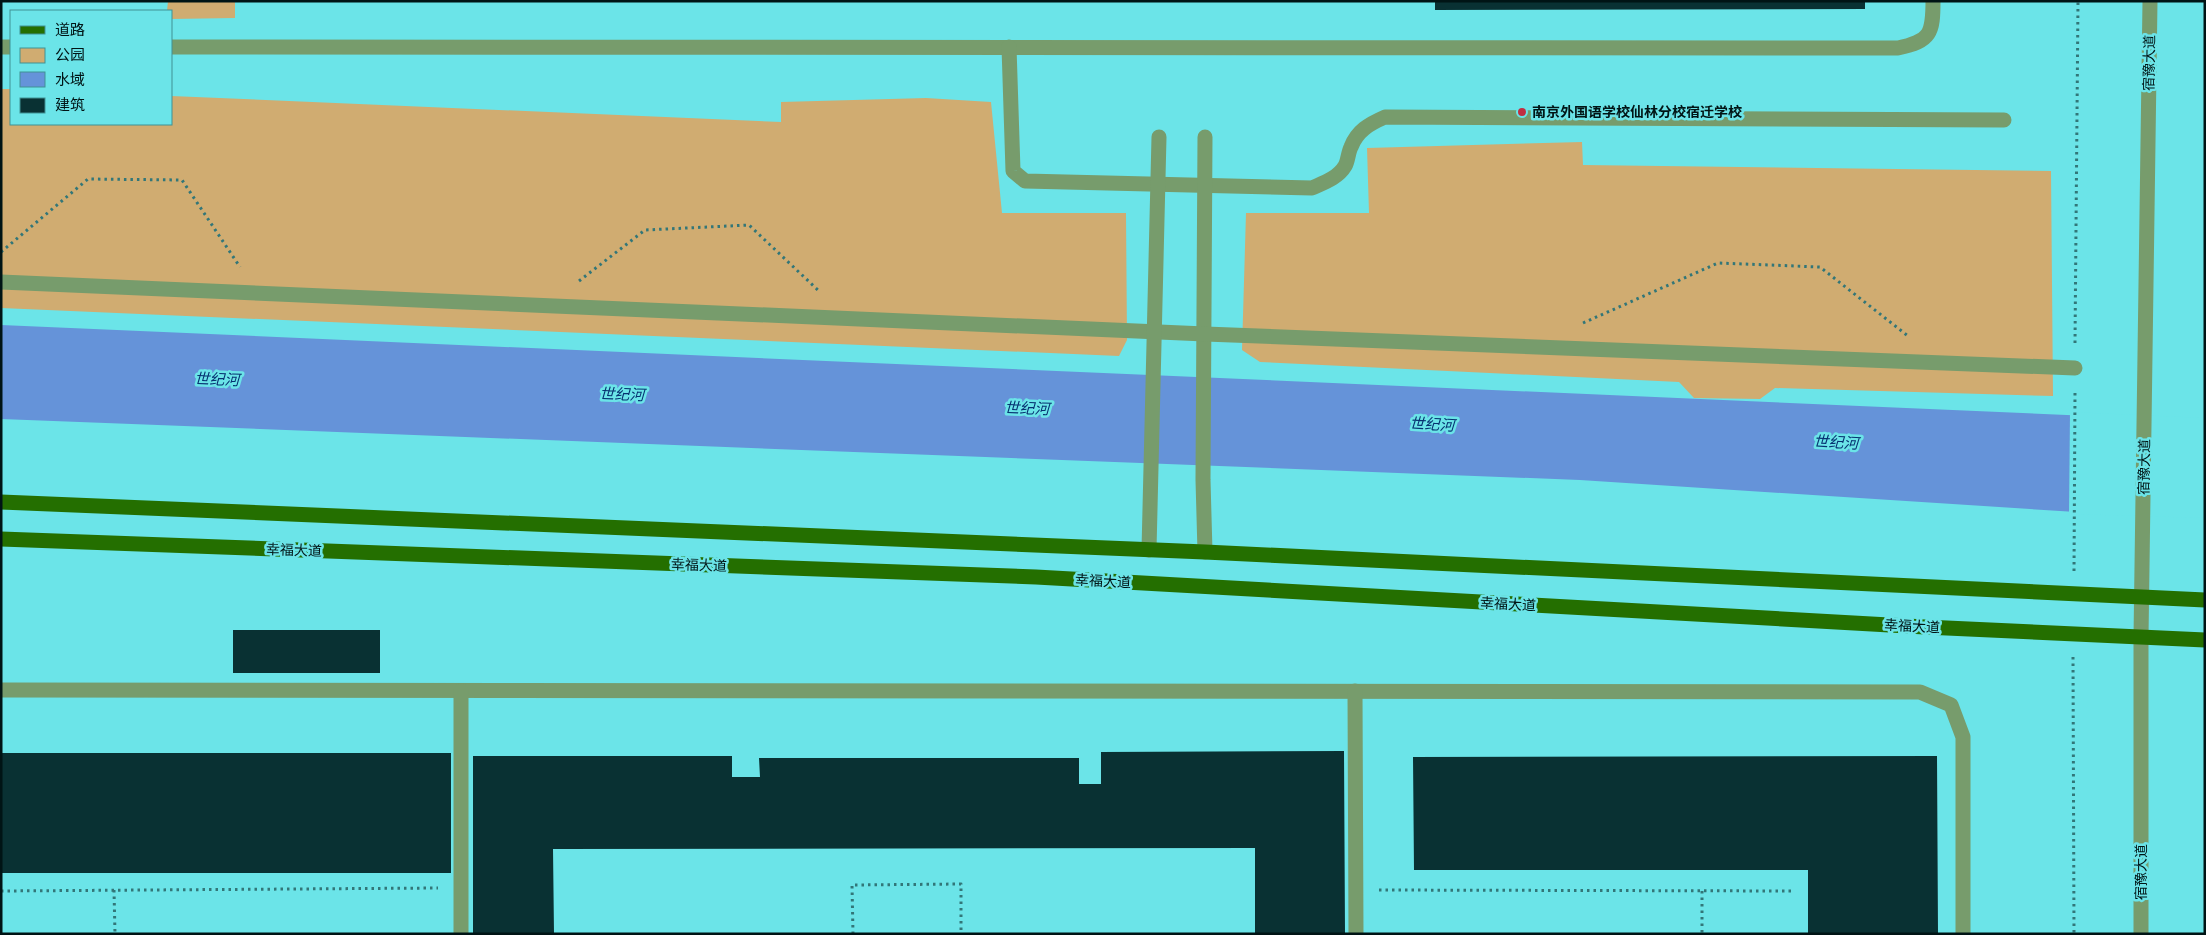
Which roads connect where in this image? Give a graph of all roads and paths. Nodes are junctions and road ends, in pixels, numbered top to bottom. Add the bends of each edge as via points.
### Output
1 (1933, 1) edge
2 (2078, 1) edge
3 (2150, 1) edge
4 (172, 47) edge
5 (1009, 47) junction
6 (2004, 120) dead end
7 (1159, 137) dead end
8 (1205, 137) dead end
9 (1158, 184) junction
10 (1205, 185) junction
11 (1, 252) edge
12 (245, 274) dead end
13 (1, 282) edge
14 (576, 284) dead end
15 (825, 296) dead end
16 (1575, 326) dead end
17 (1154, 332) junction
18 (1205, 334) junction
19 (1911, 339) dead end
20 (2075, 368) junction
21 (1, 502) edge
22 (1, 539) edge
23 (1149, 550) junction
24 (1205, 552) junction
25 (2073, 595) junction
26 (2142, 598) junction
27 (2205, 600) edge
28 (2073, 634) junction
29 (2141, 637) junction
30 (2205, 640) edge
31 (1, 690) edge
32 (461, 690) junction
33 (1355, 691) junction
34 (461, 888) junction
35 (114, 890) junction
36 (1356, 890) junction
37 (1, 891) edge
38 (1702, 891) junction
39 (1795, 891) dead end
40 (115, 934) edge
41 (461, 934) edge
42 (852, 934) edge
43 (962, 934) edge
44 (1356, 934) edge
45 (1702, 934) edge
46 (1964, 934) edge
47 (2074, 934) edge
48 (2141, 934) edge

1 - 5 street via 1933,25 1927,38 1898,48
2 - 20 path
3 - 26 street, 宿豫大道
4 - 5 street
5 - 9 street via 1013,171 1025,181
6 - 10 street via 1384,117 1358,132 1344,167 1332,179 1312,188
7 - 9 street
8 - 10 street
9 - 10 street
9 - 17 street
10 - 18 street
11 - 12 path via 88,178 182,180
13 - 17 street
14 - 15 path via 645,230 749,225
16 - 19 path via 1718,263 1820,268
17 - 18 street
17 - 23 street
18 - 20 street
18 - 24 street
20 - 25 path
21 - 23 main road
22 - 28 main road, 幸福大道 via 1036,577
23 - 24 main road
24 - 25 main road
25 - 26 main road
26 - 27 main road
26 - 29 street, 宿豫大道
28 - 29 main road, 幸福大道
28 - 47 path
29 - 30 main road, 幸福大道
29 - 48 street, 宿豫大道
31 - 32 street
32 - 33 street
32 - 34 street
33 - 36 street
33 - 46 street via 1920,692 1951,705 1964,737
34 - 35 path
34 - 41 street
35 - 37 path
35 - 40 path
36 - 38 path
36 - 44 street
38 - 39 path
38 - 45 path
42 - 43 path via 852,885 961,884

